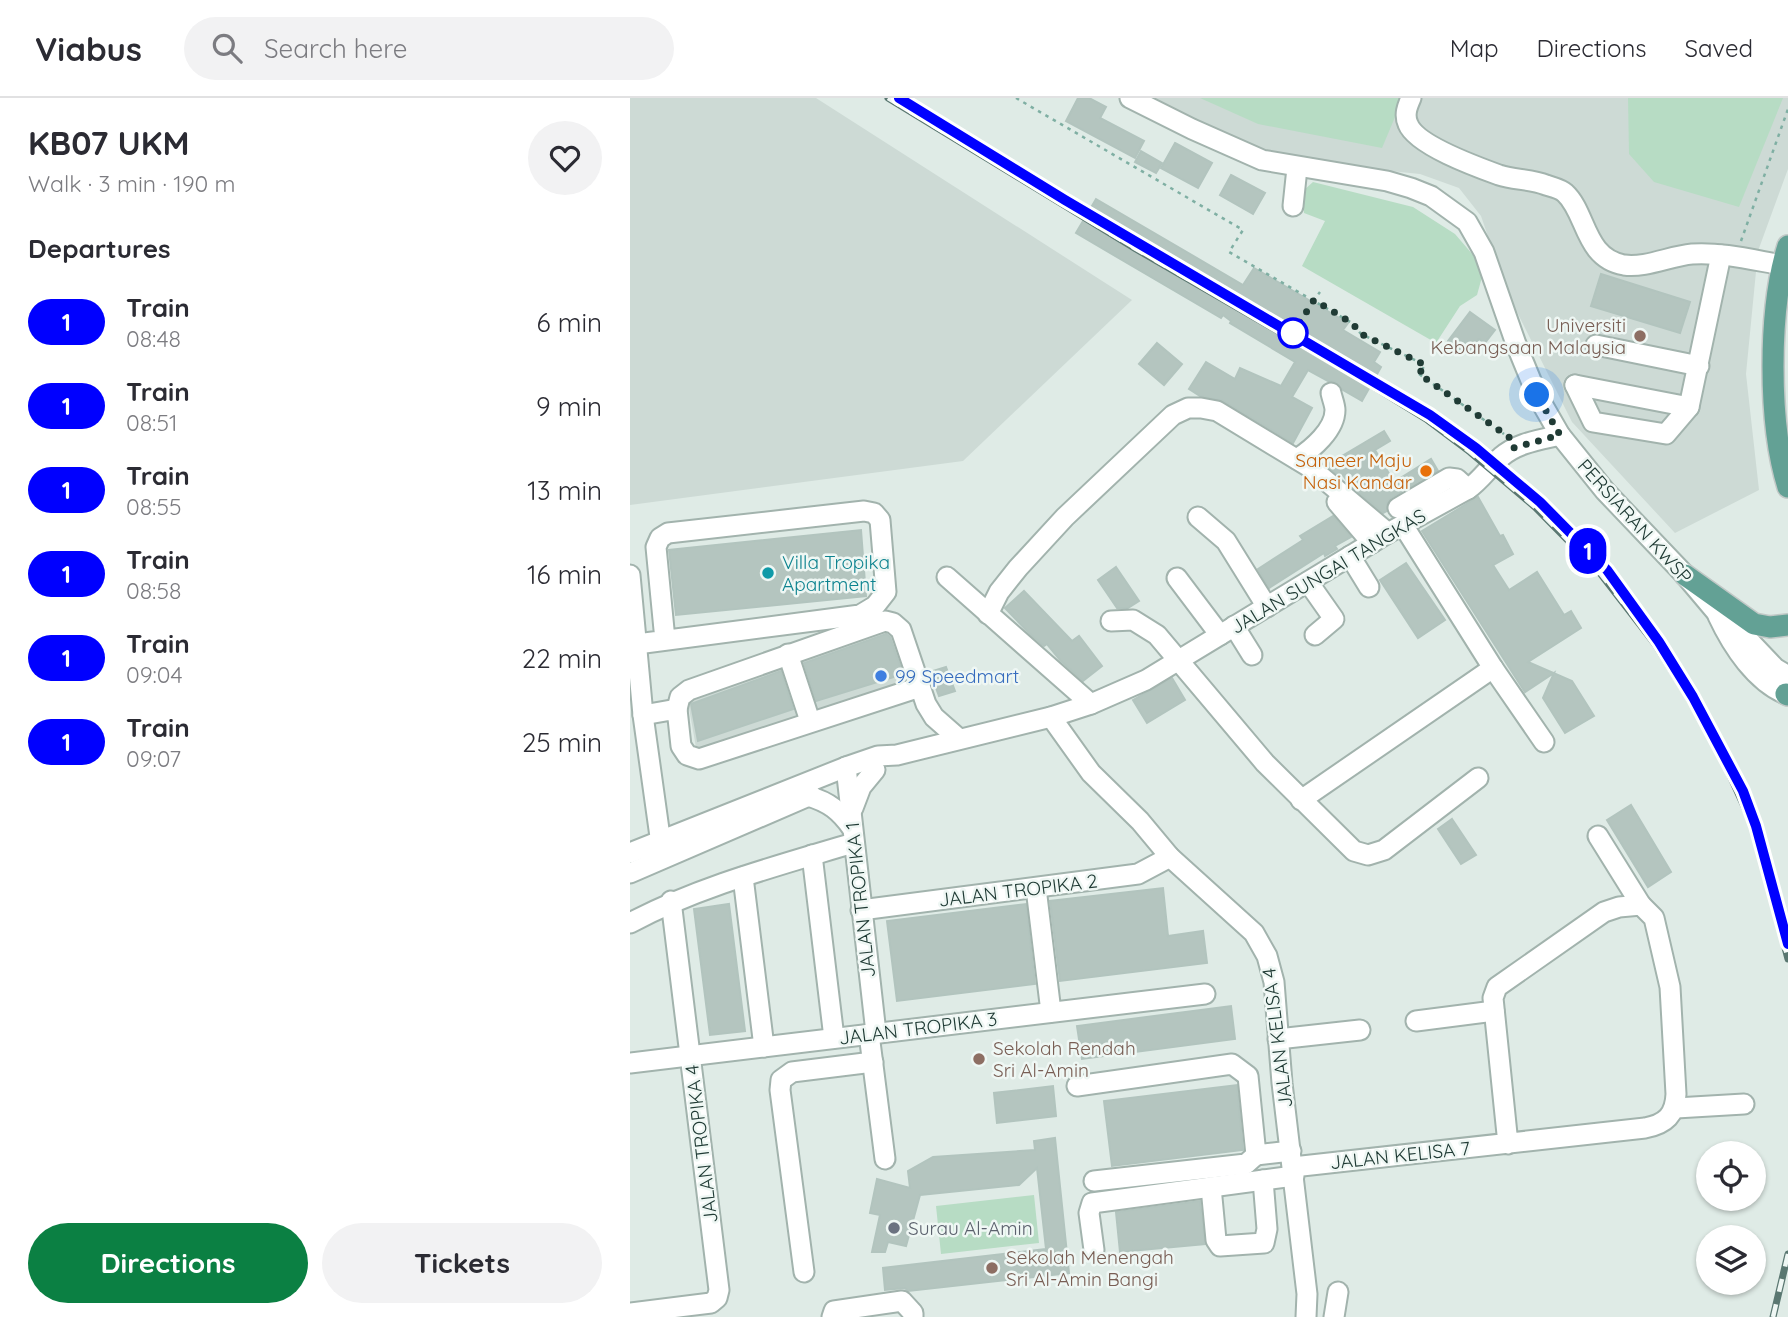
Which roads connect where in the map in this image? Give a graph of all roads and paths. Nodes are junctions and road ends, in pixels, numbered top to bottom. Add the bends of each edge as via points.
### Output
1 (1016, 98) edge
2 (1130, 98) edge
3 (1411, 98) edge
4 (1788, 109) edge
5 (1297, 168) junction
6 (1293, 206) dead end
7 (1785, 255) edge
8 (1728, 256) junction
9 (1320, 292) dead end
10 (1314, 300) junction
11 (1596, 345) dead end
12 (1699, 366) junction
13 (1331, 393) dead end
14 (1689, 407) junction
15 (1560, 435) junction
16 (1513, 448) junction
17 (1297, 459) junction
18 (1788, 488) edge
19 (1337, 502) dead end
20 (1198, 517) dead end
21 (1390, 527) junction
22 (1350, 556) junction
23 (630, 575) edge
24 (1685, 575) junction
25 (947, 577) dead end
26 (1177, 578) dead end
27 (1308, 582) junction
28 (1369, 587) dead end
29 (1267, 607) junction
30 (663, 614) junction
31 (988, 614) junction
32 (635, 618) junction
33 (1111, 621) dead end
34 (1227, 631) junction
35 (1786, 631) edge
36 (1315, 635) dead end
37 (666, 640) junction
38 (637, 644) junction
39 (788, 654) junction
40 (1253, 654) dead end
41 (1177, 661) junction
42 (1493, 668) junction
43 (920, 687) junction
44 (1787, 690) edge
45 (1085, 706) junction
46 (677, 709) junction
47 (643, 715) junction
48 (1051, 717) junction
49 (810, 721) junction
50 (959, 739) junction
51 (1544, 742) dead end
52 (897, 755) junction
53 (875, 770) junction
54 (846, 773) junction
55 (1478, 778) dead end
56 (808, 796) junction
57 (1301, 800) junction
58 (852, 829) junction
59 (1598, 836) dead end
60 (662, 850) junction
61 (630, 853) edge
62 (812, 855) junction
63 (1170, 857) junction
64 (630, 873) edge
65 (743, 877) junction
66 (1037, 888) junction
67 (671, 901) junction
68 (1641, 905) junction
69 (861, 910) junction
70 (630, 923) edge
71 (1205, 994) dead end
72 (1494, 1011) junction
73 (1051, 1012) junction
74 (1416, 1020) dead end
75 (1360, 1030) dead end
76 (873, 1034) junction
77 (834, 1038) junction
78 (1279, 1039) junction
79 (764, 1047) junction
80 (691, 1056) junction
81 (873, 1062) junction
82 (630, 1063) edge
83 (1077, 1086) dead end
84 (1744, 1104) dead end
85 (1676, 1108) junction
86 (1508, 1144) junction
87 (1256, 1154) junction
88 (885, 1159) dead end
89 (1292, 1164) junction
90 (1263, 1180) junction
91 (1094, 1181) dead end
92 (1212, 1187) junction
93 (1094, 1250) dead end
94 (804, 1272) dead end
95 (1338, 1292) dead end
96 (630, 1312) edge
97 (832, 1317) edge
98 (913, 1317) edge
99 (1307, 1317) edge
100 (1334, 1317) edge

1 - 10 path via 1243,230 1229,252
2 - 5 street, PERSIARAN KWSP via 1230,147
3 - 8 street via 1407,122 1418,138 1500,175 1564,192 1592,242 1607,258 1624,265 1692,254
4 - 8 path
5 - 6 street
5 - 15 street, PERSIARAN KWSP via 1411,188 1431,196 1467,222 1483,252 1537,395
7 - 8 street
7 - 18 main road via 1774,341 1774,405
8 - 12 street
9 - 10 path
10 - 16 path via 1352,323 1361,334 1425,365 1419,374 1509,437
11 - 12 street
12 - 14 street
13 - 17 street via 1335,411 1328,429
14 - 14 street via 1666,434 1593,422 1575,385
15 - 16 street, JALAN SUNGAI TANGKAS
15 - 24 street, PERSIARAN KWSP via 1605,491
16 - 21 street, JALAN SUNGAI TANGKAS via 1468,489
17 - 21 street
17 - 31 street via 1217,411 1188,408 1173,415 1065,517 1018,568
19 - 21 street
20 - 29 street via 1226,541
21 - 22 street, JALAN SUNGAI TANGKAS
21 - 42 street
22 - 27 street, JALAN SUNGAI TANGKAS
22 - 28 street
23 - 32 street
24 - 35 main road via 1754,624
24 - 44 street, PERSIARAN KWSP via 1717,612 1729,641 1763,680
25 - 31 street
26 - 34 street
27 - 29 street, JALAN SUNGAI TANGKAS
27 - 36 street via 1334,619
29 - 34 street, JALAN SUNGAI TANGKAS
30 - 32 street
30 - 37 street
30 - 37 street via 656,547 668,533 864,512 874,513 880,520 886,593 860,615
31 - 45 street
32 - 38 street
33 - 41 street via 1133,620 1150,629
34 - 40 street
34 - 41 street, JALAN SUNGAI TANGKAS
37 - 38 street
38 - 47 street
39 - 43 street via 885,621 894,623 901,630
39 - 46 street via 689,690 680,697
39 - 49 street
41 - 45 street, JALAN SUNGAI TANGKAS
41 - 57 street
42 - 51 street
42 - 57 street
43 - 49 street
43 - 50 street via 934,718
45 - 48 street, JALAN SUNGAI TANGKAS
46 - 47 street
46 - 49 street via 681,746 687,755 699,759
47 - 60 street
48 - 50 street, JALAN SUNGAI TANGKAS
48 - 63 street, JALAN KELISA 4 via 1091,774
50 - 52 street, JALAN SUNGAI TANGKAS
52 - 53 street
52 - 54 street via 878,756
53 - 54 street
53 - 58 street via 861,787
54 - 56 street
54 - 58 street, JALAN TROPIKA 1
54 - 60 street
55 - 57 street via 1384,850 1368,855 1354,851
56 - 58 street via 835,807
56 - 60 street
58 - 62 street
58 - 69 street, JALAN TROPIKA 1
59 - 68 street
60 - 61 street
60 - 64 street
62 - 65 street
62 - 77 street
63 - 66 street, JALAN TROPIKA 2 via 1138,874
63 - 78 street, JALAN KELISA 4 via 1254,933 1274,982
65 - 67 street
65 - 79 street
66 - 69 street, JALAN TROPIKA 2
66 - 73 street
67 - 70 street
67 - 80 street, JALAN TROPIKA 4
68 - 72 street via 1604,912 1506,979 1497,987
68 - 85 street via 1654,918 1670,987
69 - 76 street, JALAN TROPIKA 1
71 - 73 street, JALAN TROPIKA 3
72 - 74 street
72 - 86 street
73 - 76 street, JALAN TROPIKA 3
75 - 78 street
76 - 77 street, JALAN TROPIKA 3
76 - 81 street, JALAN TROPIKA 1
77 - 79 street, JALAN TROPIKA 3
78 - 89 street, JALAN KELISA 4
79 - 80 street, JALAN TROPIKA 3
80 - 82 street, JALAN TROPIKA 3
80 - 96 street, JALAN TROPIKA 4 via 719,1290 711,1303
81 - 88 street, JALAN TROPIKA 1
81 - 94 street via 792,1072 781,1080
83 - 87 street via 1232,1064 1248,1076
84 - 85 street
85 - 86 street, JALAN KELISA 7 via 1657,1126
86 - 89 street, JALAN KELISA 7
87 - 89 street
87 - 91 street via 1246,1164
89 - 90 street
89 - 99 street, JALAN KELISA 4
90 - 92 street
90 - 92 street via 1264,1243 1220,1246
92 - 93 street via 1092,1203
95 - 100 street
97 - 98 street via 834,1311 902,1301

